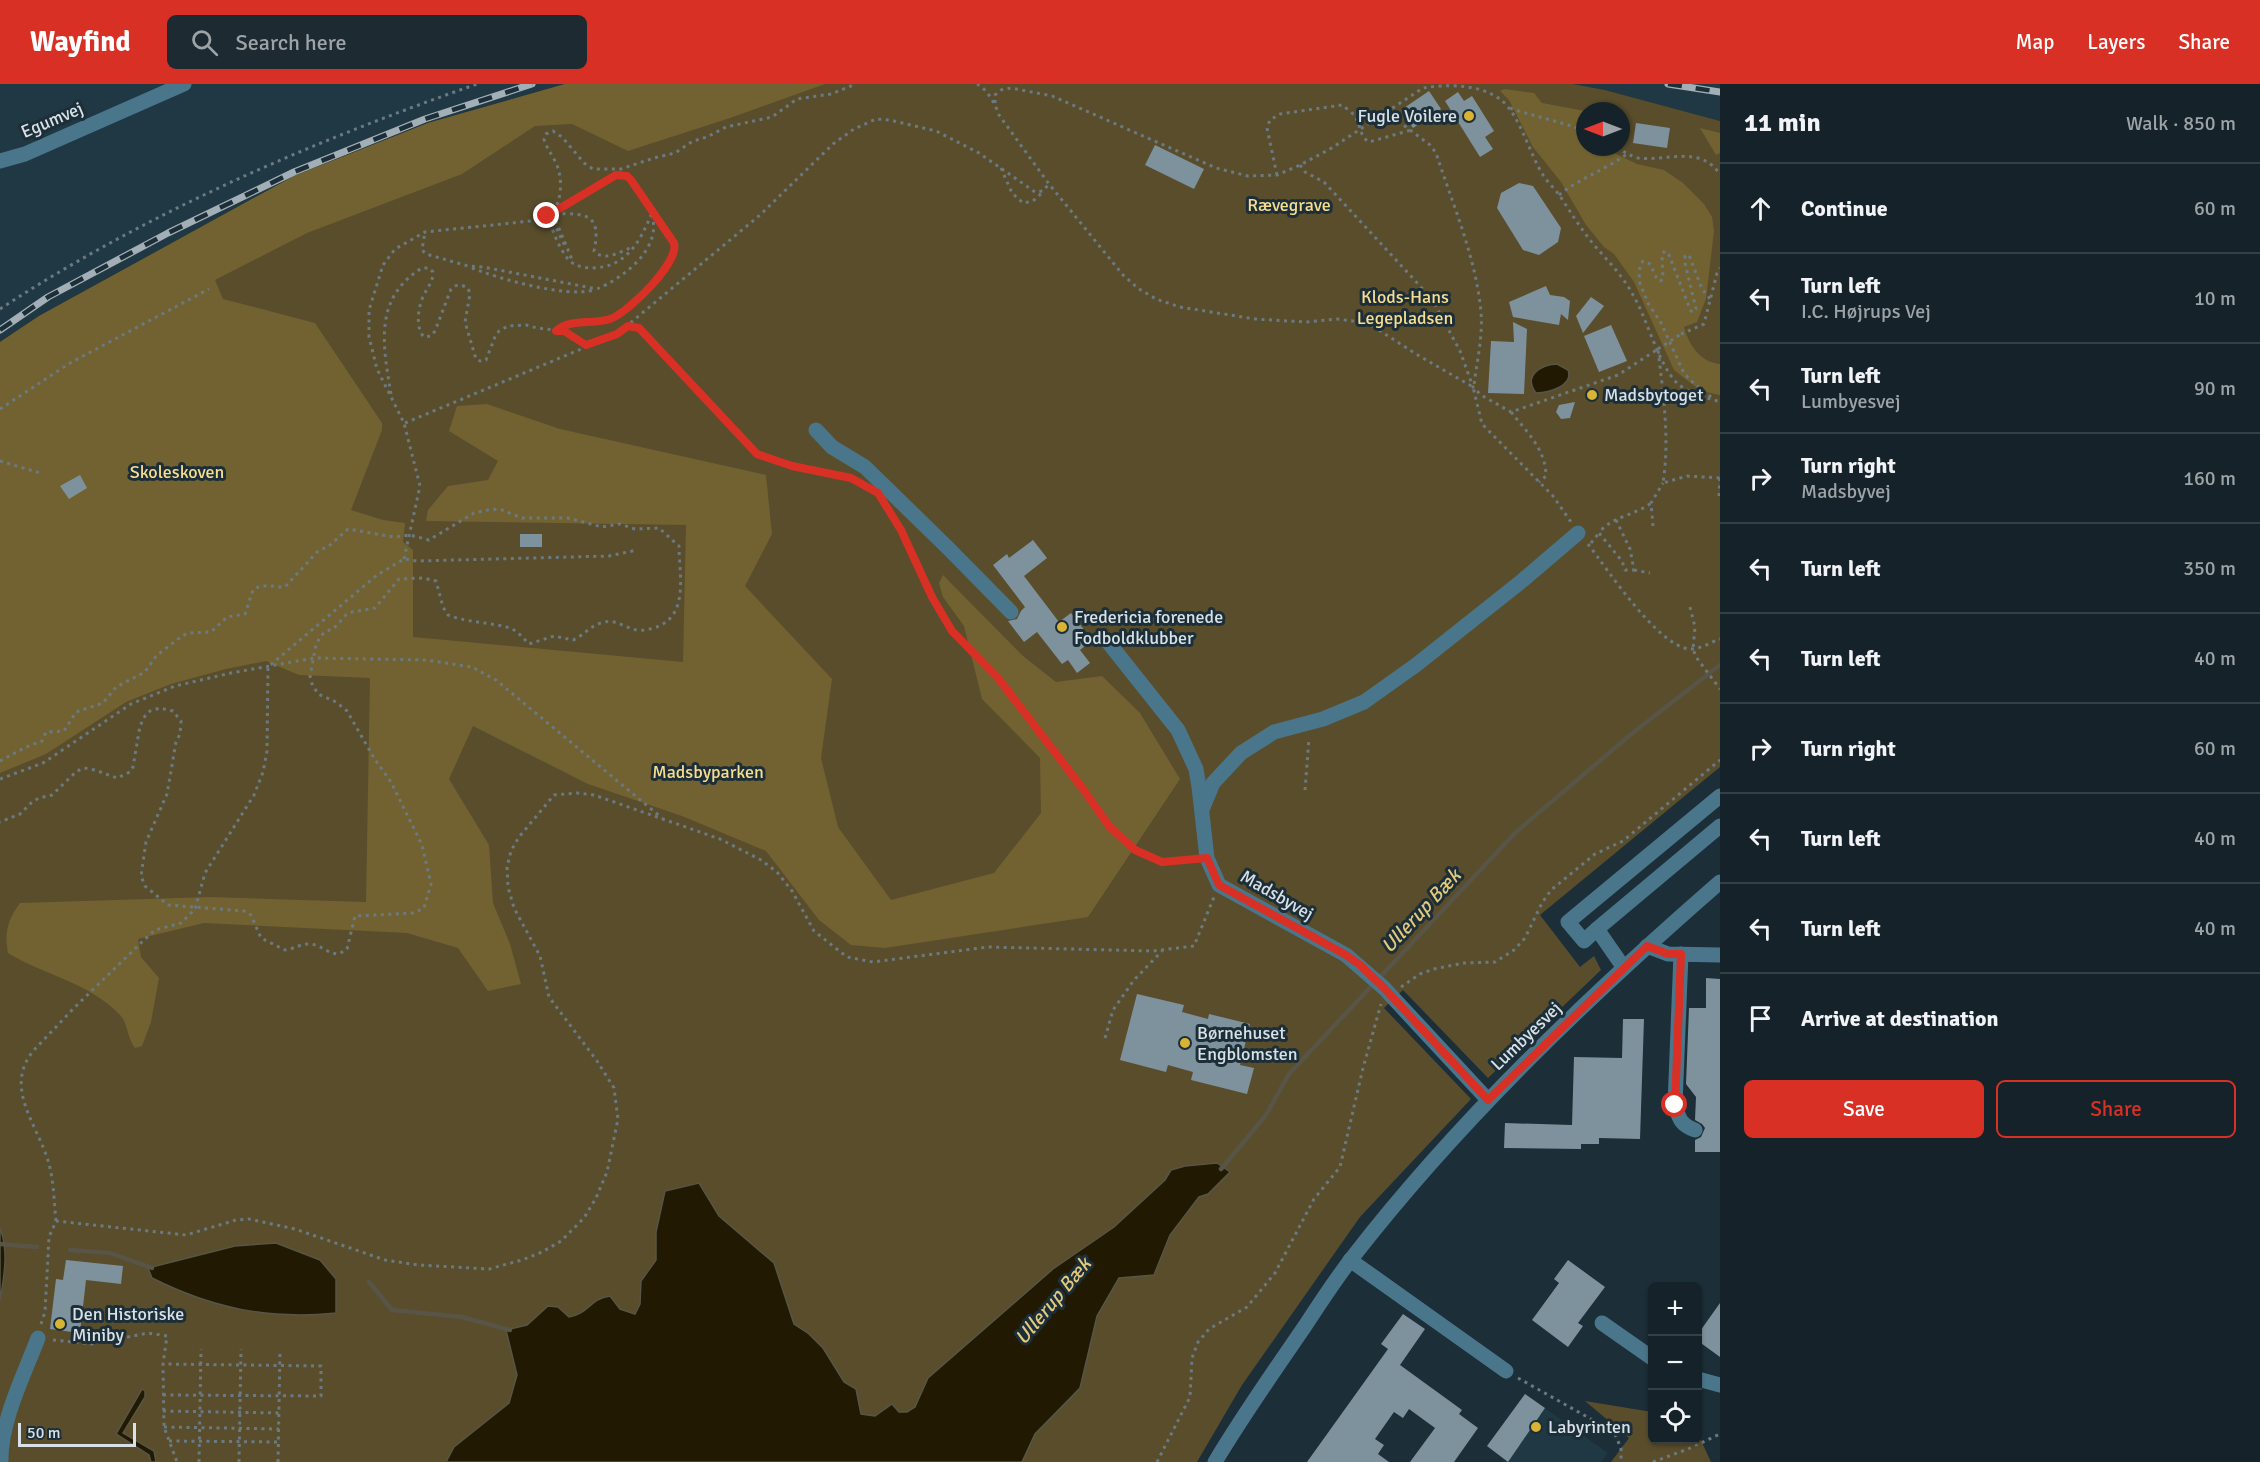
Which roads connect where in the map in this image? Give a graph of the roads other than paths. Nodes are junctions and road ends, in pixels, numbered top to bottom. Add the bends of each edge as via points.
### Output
1 (184, 84) edge
2 (0, 161) edge
3 (816, 430) dead end
4 (1578, 533) road end
5 (1011, 612) dead end
6 (1108, 642) dead end
7 (1720, 796) edge
8 (1202, 809) junction
9 (1720, 826) edge
10 (1720, 882) edge
11 (1597, 929) junction
12 (1647, 946) junction
13 (1681, 954) junction
14 (1720, 955) edge
15 (1624, 968) junction
16 (1488, 1100) junction
17 (1695, 1130) dead end
18 (1350, 1260) junction
19 (1602, 1323) dead end
20 (38, 1338) road end
21 (1648, 1355) edge
22 (1506, 1371) road end
23 (1702, 1380) edge
24 (1720, 1385) edge
25 (1, 1462) edge
26 (1215, 1462) edge

1 - 2 street, Egumvej via 25,154
3 - 5 street via 832,447 865,467
4 - 8 street via 1434,651 1364,702 1274,732 1242,753 1213,783
6 - 8 street, Madsbyvej via 1178,730 1196,769
7 - 11 street via 1568,922 1584,941
8 - 16 street, Madsbyvej via 1207,858 1219,885 1360,965
9 - 11 street
10 - 12 street, Lumbyesvej
11 - 15 street
12 - 13 street
12 - 15 street, Lumbyesvej
13 - 14 street
13 - 17 street via 1675,1105 1678,1119
15 - 16 street, Lumbyesvej
16 - 18 street, Lumbyesvej
18 - 22 street
18 - 26 street, Lumbyesvej via 1246,1410
19 - 21 street
20 - 25 street via 4,1433
23 - 24 street

